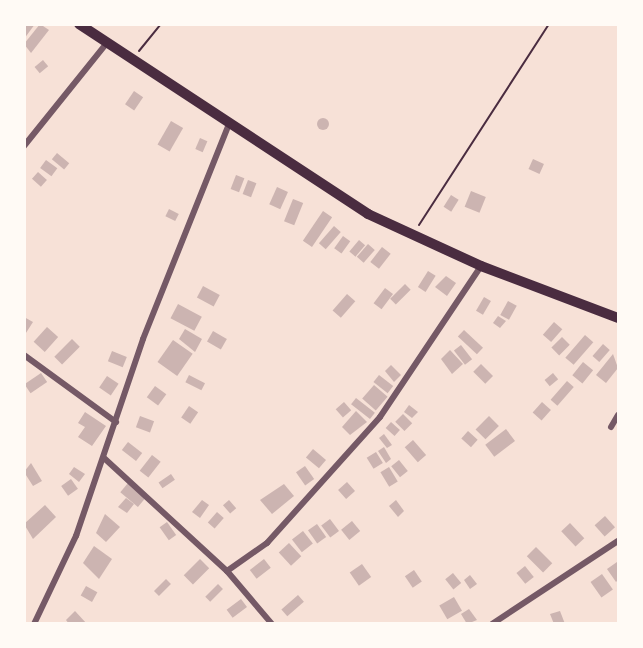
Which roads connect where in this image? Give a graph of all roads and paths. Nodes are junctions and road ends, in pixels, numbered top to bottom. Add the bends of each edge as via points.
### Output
1 (79, 24) edge
2 (161, 24) edge
3 (549, 24) edge
4 (106, 44) junction
5 (131, 61) junction
6 (229, 124) junction
7 (24, 146) edge
8 (413, 235) junction
9 (481, 266) junction
10 (618, 318) edge
11 (24, 355) edge
12 (618, 415) edge
13 (116, 422) junction
14 (611, 427) dead end
15 (104, 458) junction
16 (618, 541) edge
17 (227, 571) junction
18 (34, 623) edge
19 (272, 624) edge
20 (492, 624) edge

1 - 4 highway
2 - 5 path
3 - 8 path
4 - 5 highway
4 - 7 street
5 - 6 highway
6 - 8 highway via 368,214
6 - 13 street via 143,339
8 - 9 highway
9 - 10 highway
9 - 17 street via 380,417 267,543
11 - 13 street
12 - 14 street
13 - 15 street
15 - 17 street
15 - 18 street via 76,536
16 - 20 street
17 - 19 street

